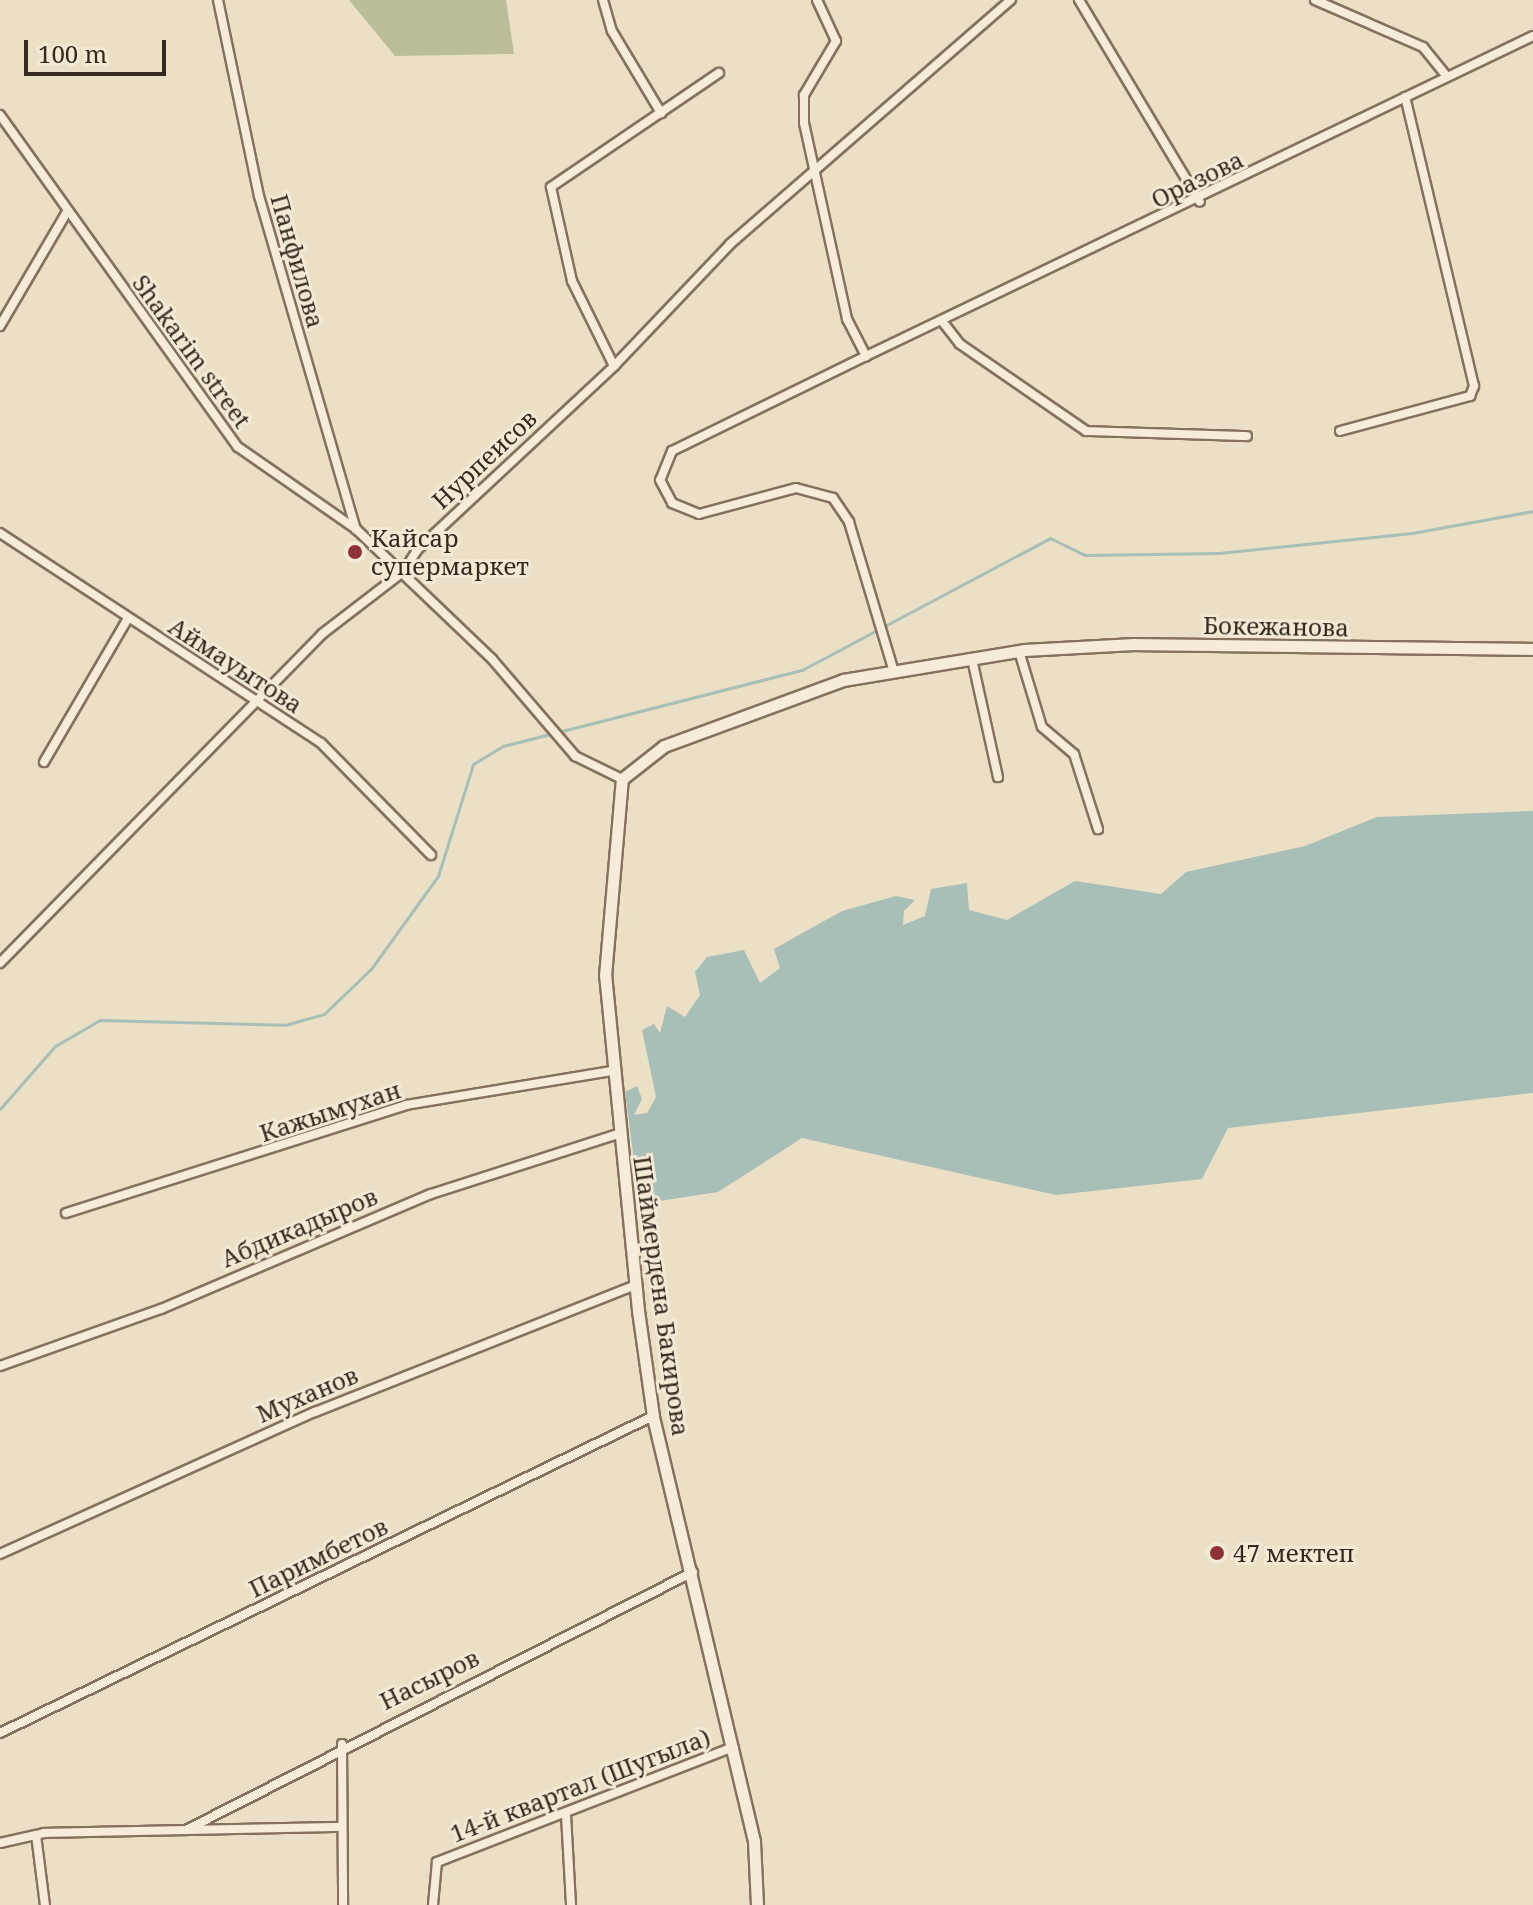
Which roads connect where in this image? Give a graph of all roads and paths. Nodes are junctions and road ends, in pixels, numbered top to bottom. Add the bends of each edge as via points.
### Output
1 (218, 0) edge
2 (603, 0) edge
3 (817, 0) edge
4 (1011, 0) edge
5 (1079, 0) edge
6 (1315, 0) edge
7 (1533, 36) edge
8 (719, 73) dead end
9 (1447, 77) junction
10 (1405, 97) junction
11 (661, 113) junction
12 (0, 115) edge
13 (814, 170) junction
14 (1200, 202) junction
15 (67, 212) junction
16 (942, 321) junction
17 (0, 326) edge
18 (866, 356) junction
19 (614, 366) junction
20 (1340, 431) dead end
21 (1247, 436) dead end
22 (356, 529) junction
23 (0, 533) edge
24 (404, 571) junction
25 (128, 618) junction
26 (1533, 649) edge
27 (1019, 651) junction
28 (972, 659) junction
29 (894, 672) junction
30 (253, 703) junction
31 (44, 762) dead end
32 (998, 777) dead end
33 (622, 779) junction
34 (1098, 829) dead end
35 (431, 855) dead end
36 (0, 963) edge
37 (612, 1071) junction
38 (618, 1134) junction
39 (66, 1213) dead end
40 (635, 1285) junction
41 (0, 1366) edge
42 (653, 1416) junction
43 (0, 1554) edge
44 (694, 1572) junction
45 (0, 1733) edge
46 (342, 1744) junction
47 (734, 1747) junction
48 (566, 1815) junction
49 (342, 1827) junction
50 (186, 1830) junction
51 (36, 1835) junction
52 (0, 1843) edge
53 (45, 1905) edge
54 (343, 1905) edge
55 (433, 1905) edge
56 (571, 1905) edge
57 (757, 1905) edge

1 - 22 street, Панфилова via 259,196
2 - 11 street via 612,31
3 - 13 street via 836,41 804,95
4 - 13 street, Нурпеисов
5 - 14 street
6 - 9 street via 1423,47
7 - 9 street, Оразова
8 - 11 street
9 - 10 street, Оразова
10 - 14 street, Оразова
10 - 20 street via 1474,386 1470,396
11 - 19 street via 551,187 572,281
12 - 15 street, Shakarim street
13 - 18 street via 847,319
13 - 19 street, Нурпеисов
14 - 16 street, Оразова
15 - 17 street
15 - 22 street, Shakarim street via 238,447
16 - 18 street, Оразова
16 - 21 street via 960,344 1086,431
18 - 29 street via 672,451 660,480 672,503 699,514 796,488 833,498 849,522 873,620
19 - 24 street, Нурпеисов via 468,499
22 - 24 street, Shakarim street
23 - 25 street, Аймауытова
24 - 30 street, Нурпеисов via 322,634
24 - 33 street, Shakarim street via 590,767
25 - 30 street, Аймауытова
25 - 31 street
26 - 27 street, Бокежанова via 1134,644
27 - 28 street, Бокежанова
27 - 34 street via 1042,727 1074,754
28 - 29 street, Бокежанова
28 - 32 street
29 - 33 street, Бокежанова via 843,680 664,746
30 - 35 street, Аймауытова via 321,743
30 - 36 street, Нурпеисов
33 - 37 street, Шаймердена Бакирова via 605,976
37 - 38 street, Шаймердена Бакирова
37 - 39 street, Кажымухан via 406,1105
38 - 40 street, Шаймердена Бакирова
38 - 41 street, Абдикадыров via 431,1194 161,1309
40 - 42 street, Шаймердена Бакирова
40 - 43 street, Муханов via 301,1418
42 - 44 street, Шаймердена Бакирова
42 - 45 street, Паримбетов
44 - 46 street, Насыров
44 - 47 street, Шаймердена Бакирова
46 - 49 street
46 - 50 street, Насыров
47 - 48 street, 14-й квартал (Шугыла)
47 - 57 street, Шаймердена Бакирова via 754,1841
48 - 55 street, 14-й квартал (Шугыла) via 437,1862
48 - 56 street
49 - 50 street
49 - 54 street
50 - 51 street
51 - 52 street
51 - 53 street

